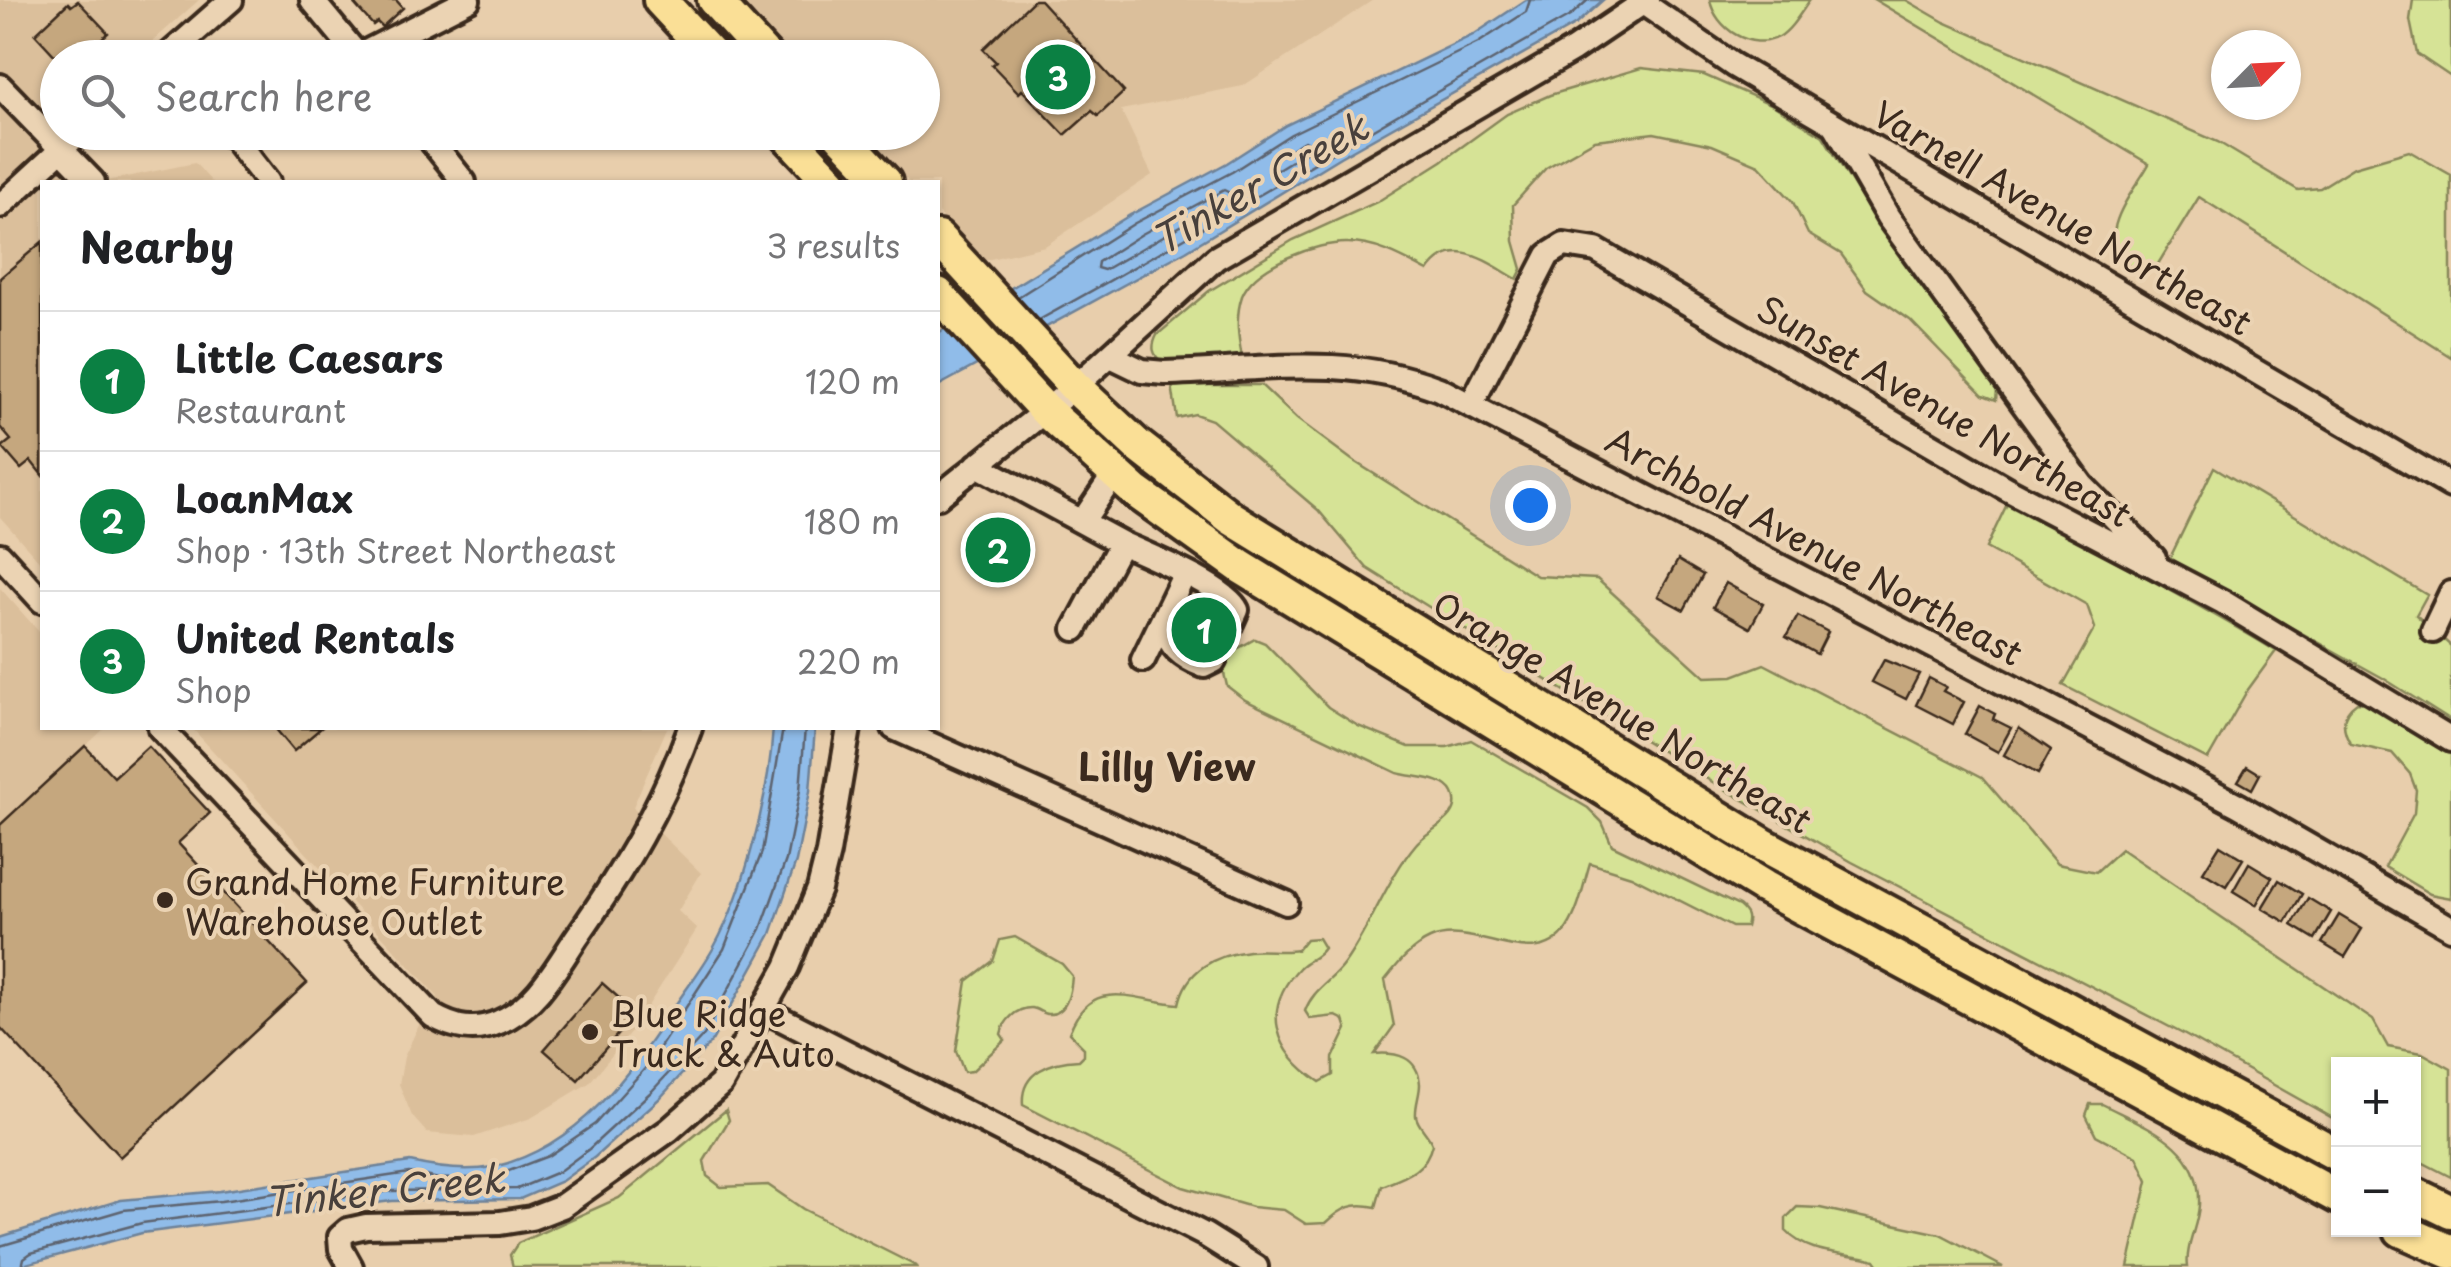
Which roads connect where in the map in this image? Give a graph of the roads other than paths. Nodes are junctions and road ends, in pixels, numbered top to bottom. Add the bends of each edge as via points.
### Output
1 (231, 0) edge
2 (312, 0) edge
3 (468, 0) edge
4 (660, 0) edge
5 (714, 0) edge
6 (1645, 1) edge
7 (185, 40) edge
8 (345, 40) edge
9 (392, 40) edge
10 (697, 40) edge
11 (750, 40) edge
12 (0, 86) edge
13 (1834, 123) junction
14 (40, 127) edge
15 (62, 150) joint
16 (243, 150) edge
17 (438, 150) edge
18 (801, 150) edge
19 (855, 150) edge
20 (90, 180) edge
21 (266, 180) edge
22 (462, 180) edge
23 (828, 180) edge
24 (883, 180) edge
25 (0, 206) edge
26 (940, 240) edge
27 (940, 297) edge
28 (1111, 356) junction
29 (1076, 387) junction
30 (1471, 405) junction
31 (1046, 411) junction
32 (977, 466) junction
33 (1115, 473) junction
34 (2451, 486) edge
35 (940, 496) edge
36 (1082, 522) junction
37 (1121, 543) junction
38 (0, 554) edge
39 (1186, 573) junction
40 (2175, 577) junction
41 (2451, 592) edge
42 (40, 599) edge
43 (1161, 623) junction
44 (1075, 629) dead end
45 (2433, 630) dead end
46 (1142, 660) dead end
47 (1550, 717) junction
48 (162, 730) edge
49 (689, 730) edge
50 (849, 730) edge
51 (898, 730) edge
52 (2451, 740) edge
53 (1532, 748) junction
54 (1286, 903) dead end
55 (2451, 928) edge
56 (1933, 937) junction
57 (1917, 970) junction
58 (764, 1010) junction
59 (2331, 1151) edge
60 (2331, 1193) edge
61 (2421, 1197) edge
62 (2451, 1212) edge
63 (2418, 1237) edge
64 (2451, 1252) edge
65 (351, 1267) edge
66 (1256, 1267) edge

1 - 7 street
2 - 8 street
3 - 9 street
4 - 10 highway
5 - 11 highway
6 - 13 street, Varnell Avenue Northeast via 1734,65
6 - 28 street via 1574,50 1243,240 1170,296
12 - 14 street
13 - 34 street, Varnell Avenue Northeast
13 - 40 street via 1888,218 2082,485
15 - 20 street
15 - 25 street
16 - 21 street
17 - 22 street
18 - 23 highway
19 - 24 highway
26 - 29 highway, Orange Avenue Northeast
27 - 31 highway
28 - 29 street
28 - 30 street, Archbold Avenue Northeast via 1165,373 1361,368 1410,379
29 - 31 street
29 - 47 highway, Orange Avenue Northeast via 1231,518
30 - 40 street, Sunset Avenue Northeast via 1548,255 1577,245
30 - 55 street, Archbold Avenue Northeast via 2238,805
31 - 32 street
31 - 33 highway
32 - 35 street
32 - 36 street
33 - 36 street
33 - 53 highway via 1228,560
36 - 37 street
37 - 39 street
37 - 44 street
38 - 42 street
39 - 43 street
39 - 43 street via 1237,610 1214,661 1204,666 1184,659
40 - 52 street, Sunset Avenue Northeast
41 - 45 street
43 - 46 street
47 - 53 street
47 - 56 highway, Orange Avenue Northeast
48 - 49 street via 432,1016 460,1028 480,1028 518,1011 543,986 640,843
50 - 58 street via 818,889
51 - 54 street
53 - 57 highway
56 - 57 street
56 - 59 highway, Orange Avenue Northeast
57 - 60 highway
58 - 65 street via 721,1084 562,1206 500,1223 348,1230 340,1250
58 - 66 street
61 - 62 highway
63 - 64 highway

